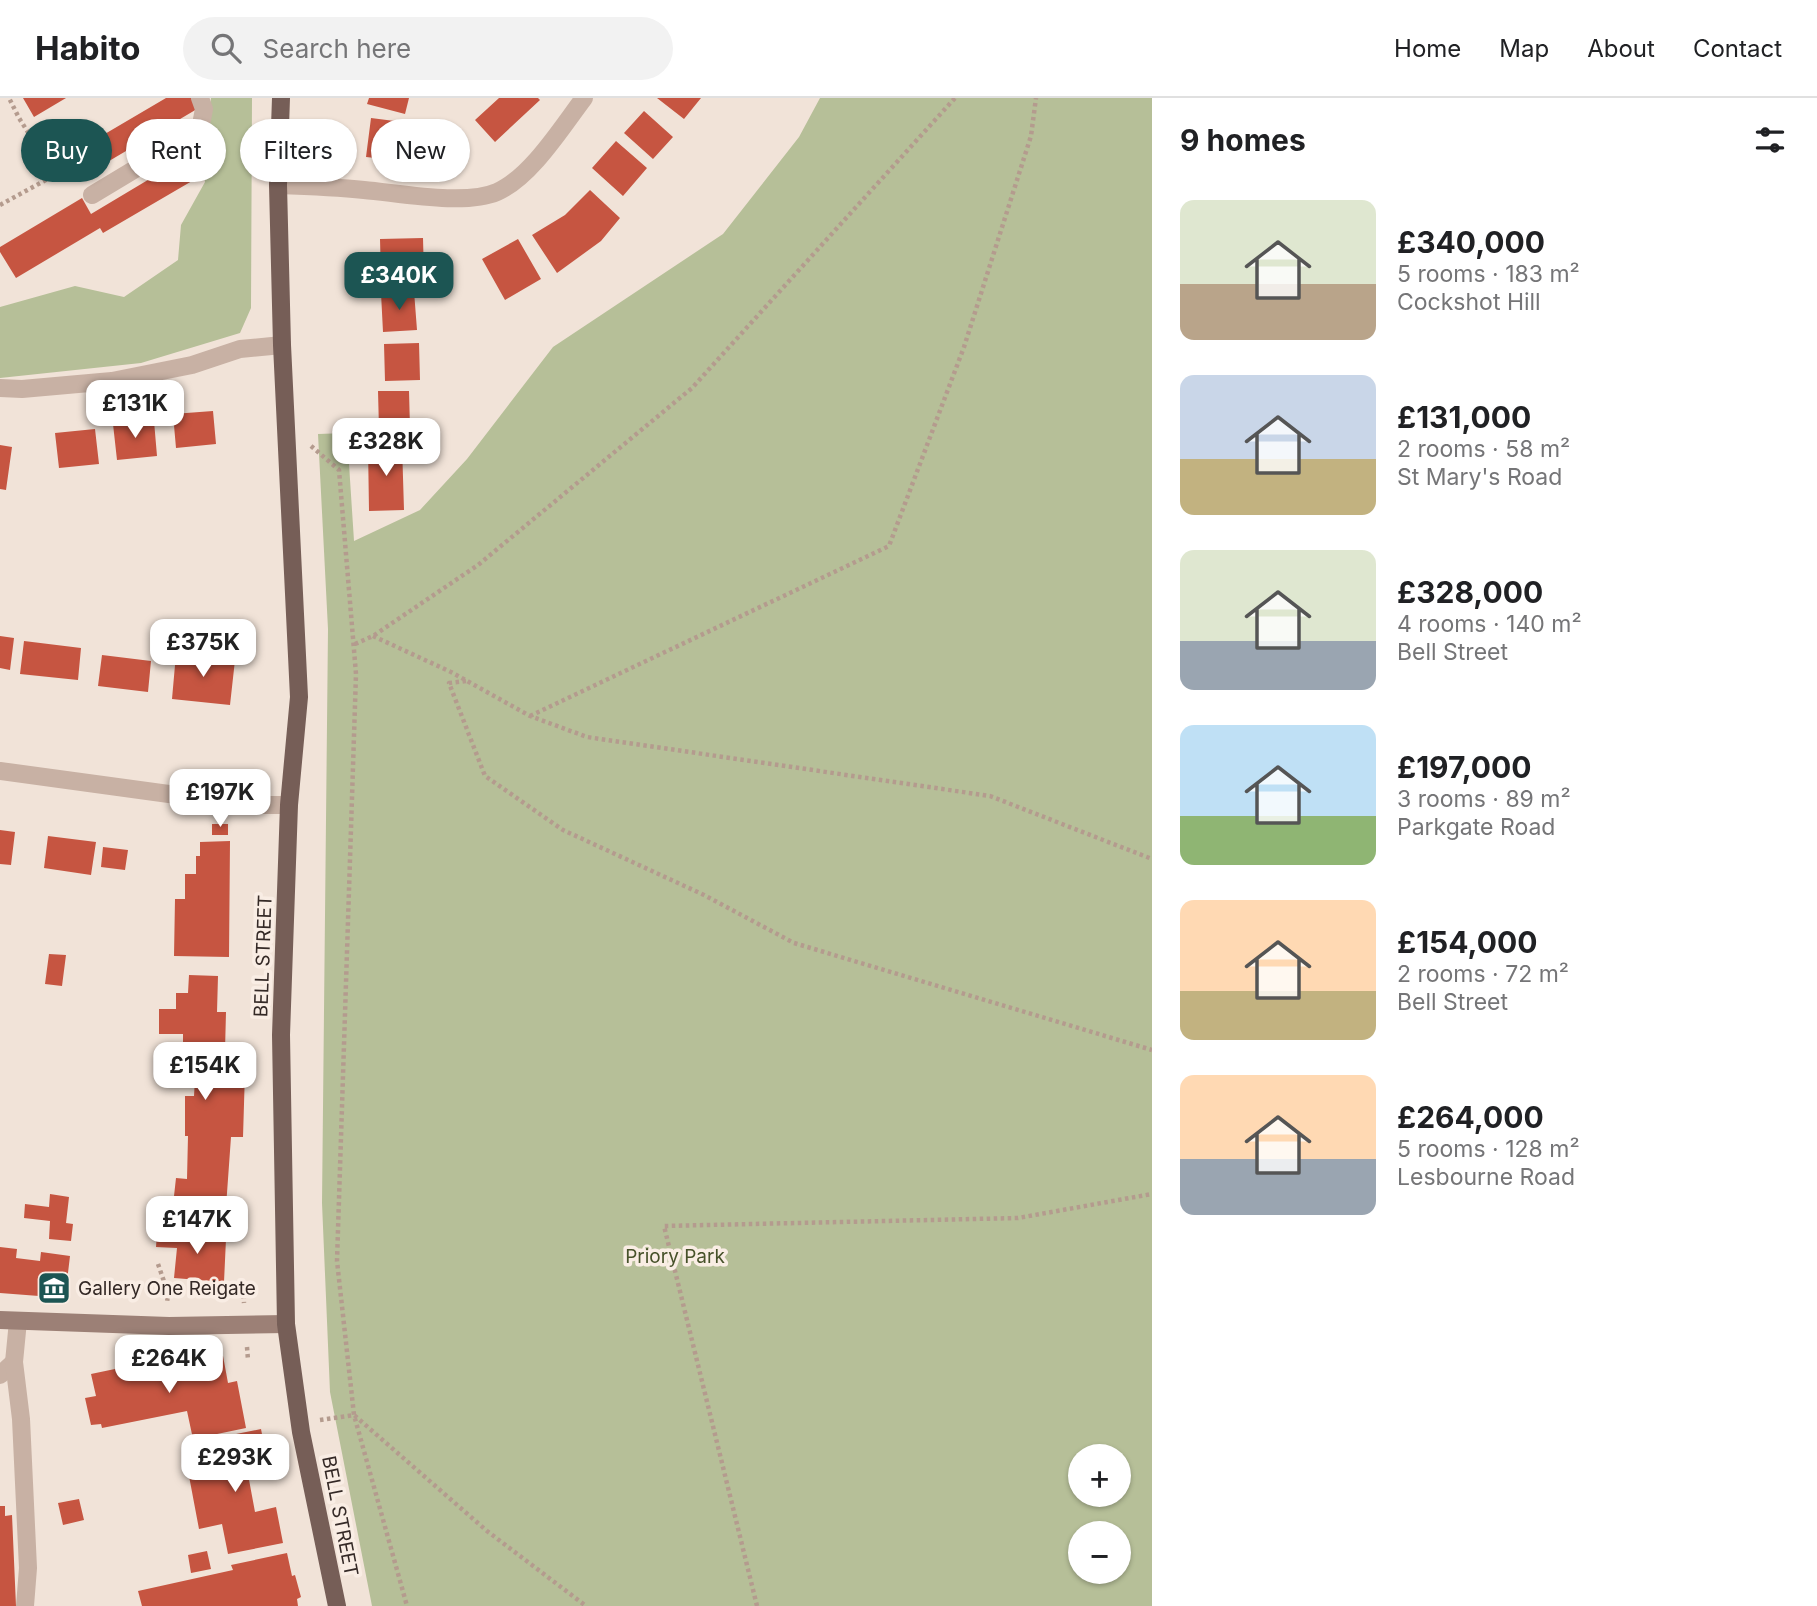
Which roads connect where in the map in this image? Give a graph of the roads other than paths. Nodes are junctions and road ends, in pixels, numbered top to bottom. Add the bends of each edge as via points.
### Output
1 (200, 98) edge
2 (281, 98) edge
3 (584, 98) edge
4 (278, 186) junction
5 (92, 195) dead end
6 (282, 345) junction
7 (0, 388) edge
8 (0, 771) edge
9 (289, 805) junction
10 (9, 1321) edge
11 (286, 1324) junction
12 (14, 1362) junction
13 (0, 1375) edge
14 (26, 1606) edge
15 (337, 1606) edge

1 - 5 street via 204,109 200,130
2 - 4 main road, BELL STREET
3 - 4 street via 540,156 498,192 461,199
4 - 6 main road, BELL STREET
6 - 7 street via 240,349 192,365 112,381
6 - 9 main road, BELL STREET via 299,697
8 - 9 street via 220,801
9 - 11 main road, BELL STREET via 281,1035
10 - 11 main road
10 - 12 street
11 - 15 main road, BELL STREET
12 - 13 street
12 - 14 street via 21,1419

